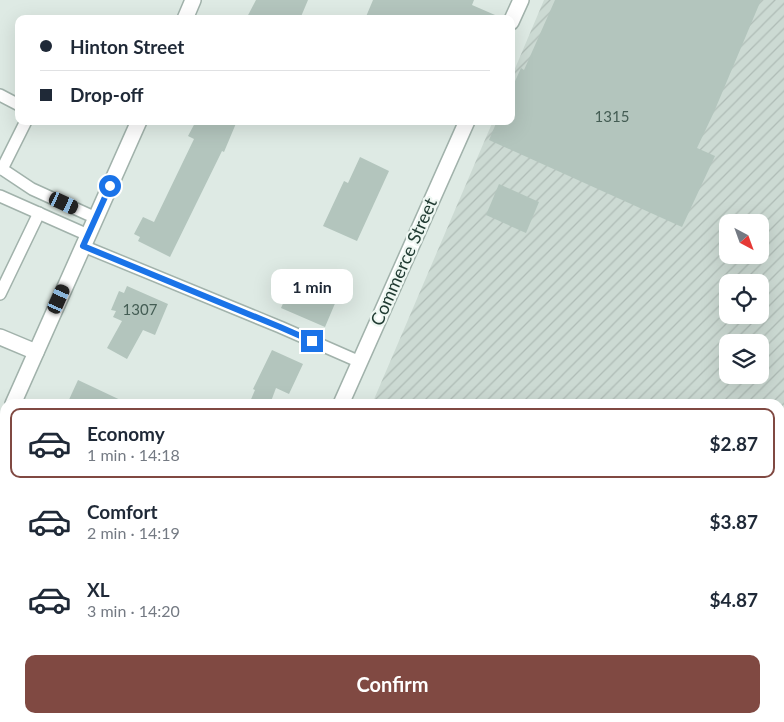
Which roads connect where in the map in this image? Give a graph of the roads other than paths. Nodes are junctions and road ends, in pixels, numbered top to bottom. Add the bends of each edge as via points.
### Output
1 (193, 0) edge
2 (521, 0) edge
3 (187, 15) edge
4 (514, 15) edge
5 (0, 95) edge
6 (15, 103) edge
7 (24, 125) edge
8 (137, 125) edge
9 (465, 125) edge
10 (1, 169) edge
11 (0, 196) edge
12 (39, 213) junction
13 (96, 218) junction
14 (85, 240) junction
15 (0, 294) edge
16 (0, 337) edge
17 (36, 352) junction
18 (360, 362) junction
19 (15, 399) edge
20 (343, 399) edge

1 - 3 street
2 - 4 street
5 - 6 lane
7 - 10 lane
8 - 13 street
9 - 18 street, Commerce Street
10 - 13 lane via 32,189
11 - 12 lane
12 - 14 lane
12 - 15 lane
13 - 14 street
14 - 17 street
14 - 18 lane
16 - 17 street
17 - 19 street
18 - 20 street, Commerce Street

